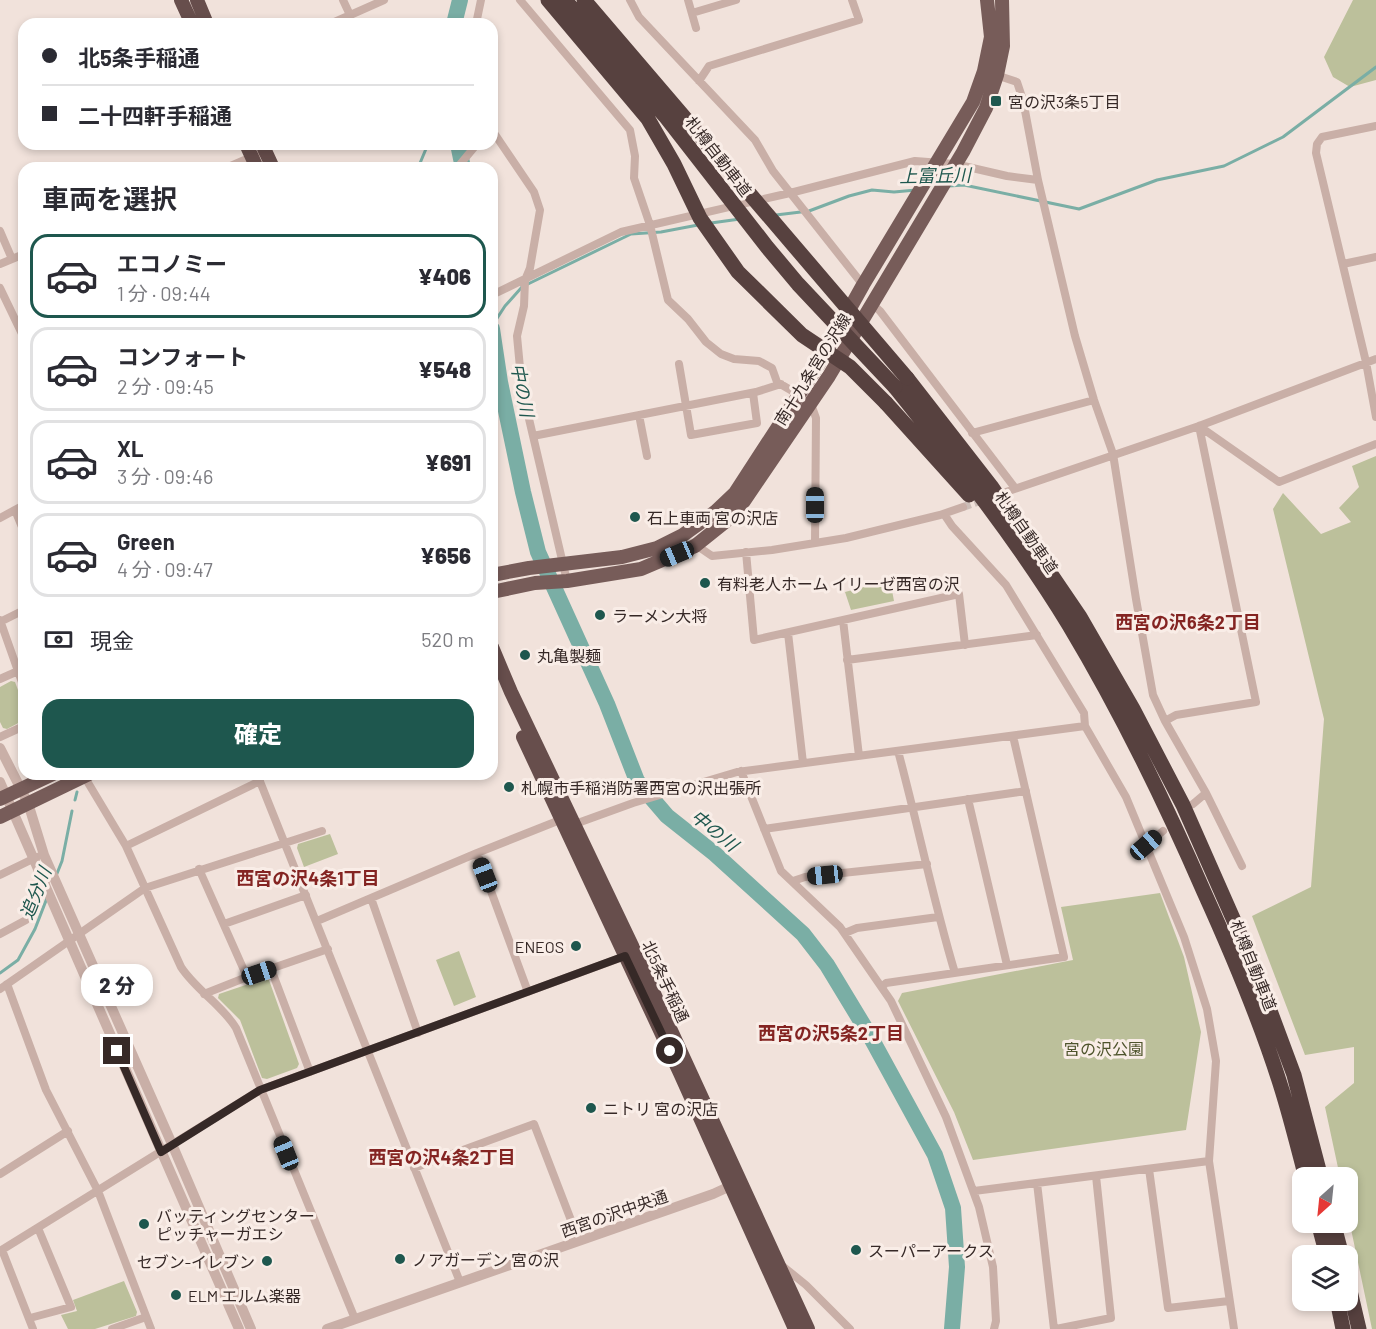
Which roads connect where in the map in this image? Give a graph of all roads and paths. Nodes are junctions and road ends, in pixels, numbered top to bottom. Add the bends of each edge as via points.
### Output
1 (181, 0) edge
2 (196, 0) edge
3 (344, 0) edge
4 (384, 0) edge
5 (481, 0) edge
6 (520, 0) edge
7 (548, 0) edge
8 (565, 0) edge
9 (584, 0) edge
10 (630, 0) edge
11 (688, 0) edge
12 (736, 0) edge
13 (852, 0) edge
14 (987, 0) edge
15 (1002, 0) edge
16 (692, 13) junction
17 (350, 15) junction
18 (189, 18) edge
19 (204, 18) edge
20 (343, 18) edge
21 (477, 18) edge
22 (696, 28) dead end
23 (990, 73) junction
24 (699, 81) junction
25 (1376, 126) edge
26 (498, 139) edge
27 (472, 150) edge
28 (257, 153) edge
29 (238, 162) edge
30 (462, 162) edge
31 (935, 166) junction
32 (954, 166) junction
33 (1038, 180) junction
34 (790, 193) junction
35 (650, 225) junction
36 (0, 231) edge
37 (18, 256) edge
38 (1376, 257) edge
39 (12, 259) junction
40 (0, 264) edge
41 (1343, 264) junction
42 (525, 280) junction
43 (863, 285) junction
44 (0, 288) edge
45 (498, 293) edge
46 (872, 304) junction
47 (18, 326) edge
48 (1376, 359) edge
49 (1366, 362) junction
50 (679, 364) dead end
51 (901, 382) junction
52 (781, 384) junction
53 (753, 393) junction
54 (799, 395) junction
55 (1094, 400) junction
56 (811, 404) junction
57 (687, 406) junction
58 (639, 415) junction
59 (1376, 417) edge
60 (1199, 426) junction
61 (972, 433) junction
62 (533, 436) junction
63 (1376, 444) edge
64 (1113, 454) junction
65 (647, 456) dead end
66 (963, 507) tunnel mouth
67 (18, 508) edge
68 (15, 510) junction
69 (944, 514) junction
70 (18, 517) edge
71 (0, 518) edge
72 (683, 535) junction
73 (815, 543) junction
74 (695, 546) junction
75 (746, 552) junction
76 (1028, 563) junction
77 (563, 564) junction
78 (498, 574) edge
79 (566, 581) junction
80 (498, 591) edge
81 (18, 613) edge
82 (843, 620) junction
83 (0, 621) edge
84 (788, 633) junction
85 (1037, 635) junction
86 (965, 645) junction
87 (847, 660) junction
88 (498, 661) edge
89 (18, 671) joint
90 (0, 679) edge
91 (498, 683) edge
92 (1165, 722) junction
93 (1085, 726) junction
94 (18, 729) edge
95 (1014, 736) junction
96 (0, 737) edge
97 (0, 748) edge
98 (898, 751) junction
99 (859, 756) junction
100 (803, 763) junction
101 (741, 771) junction
102 (40, 780) edge
103 (76, 780) edge
104 (90, 780) edge
105 (253, 780) edge
106 (260, 780) edge
107 (0, 782) edge
108 (21, 789) junction
109 (1026, 791) junction
110 (1206, 793) junction
111 (3, 797) edge
112 (968, 799) junction
113 (28, 803) junction
114 (1193, 804) dead end
115 (913, 808) junction
116 (13, 811) junction
117 (0, 817) edge
118 (560, 820) junction
119 (575, 824) junction
120 (764, 829) junction
121 (322, 831) dead end
122 (1163, 831) dead end
123 (285, 843) junction
124 (1146, 845) junction
125 (126, 846) junction
126 (477, 853) junction
127 (39, 857) junction
128 (927, 864) junction
129 (1242, 866) dead end
130 (199, 869) junction
131 (51, 870) junction
132 (0, 875) edge
133 (793, 881) junction
134 (46, 885) junction
135 (145, 888) junction
136 (306, 896) junction
137 (370, 898) junction
138 (938, 917) junction
139 (317, 921) junction
140 (224, 924) junction
141 (845, 933) junction
142 (0, 934) edge
143 (75, 938) junction
144 (328, 949) junction
145 (630, 954) junction
146 (1007, 965) junction
147 (271, 969) junction
148 (955, 973) junction
149 (247, 977) junction
150 (4, 986) edge
151 (882, 987) junction
152 (528, 992) junction
153 (204, 994) junction
154 (418, 1033) junction
155 (369, 1051) junction
156 (310, 1072) junction
157 (260, 1090) junction
158 (68, 1131) junction
159 (172, 1144) junction
160 (161, 1152) junction
161 (1209, 1161) junction
162 (1303, 1167) edge
163 (1318, 1167) edge
164 (414, 1168) junction
165 (1149, 1169) junction
166 (0, 1174) edge
167 (1096, 1176) junction
168 (1037, 1183) junction
169 (736, 1184) junction
170 (98, 1191) junction
171 (974, 1191) junction
172 (38, 1228) junction
173 (579, 1241) junction
174 (1, 1251) edge
175 (776, 1259) junction
176 (460, 1282) junction
177 (1229, 1301) junction
178 (1339, 1311) edge
179 (1355, 1311) edge
180 (146, 1317) junction
181 (30, 1318) junction
182 (355, 1319) junction
183 (33, 1329) edge
184 (112, 1329) edge
185 (151, 1329) edge
186 (239, 1329) edge
187 (251, 1329) edge
188 (327, 1329) edge
189 (795, 1329) edge
190 (808, 1329) edge
191 (850, 1329) edge
192 (994, 1329) edge
193 (1055, 1329) edge
194 (1234, 1329) edge
195 (1343, 1329) edge
196 (1359, 1329) edge

1 - 18 highway
2 - 19 highway
3 - 17 street
4 - 17 street
5 - 21 street
6 - 35 street via 630,130 634,177
7 - 76 highway, bridge via 648,119 700,218 738,272 802,335 850,367 886,403
8 - 51 highway, 札樽自動車道, bridge via 665,116 798,284
9 - 51 highway, 札樽自動車道, bridge
10 - 24 street via 639,17
11 - 16 street
12 - 16 street
13 - 24 street via 859,20 710,66
14 - 23 main road, 南十九条宮の沢線
15 - 23 main road, 南十九条宮の沢線 via 1003,46
16 - 22 street
17 - 20 street
23 - 31 main road, 南十九条宮の沢線
23 - 32 main road, 南十九条宮の沢線 via 986,108
23 - 33 street via 1017,82
24 - 34 street via 755,140
25 - 41 street via 1322,136 1317,144
26 - 42 street via 534,192 540,210
27 - 30 street
28 - 29 street
31 - 32 street
31 - 34 street via 915,161
31 - 43 main road, 南十九条宮の沢線
32 - 33 street
32 - 46 main road, 南十九条宮の沢線
33 - 55 street
34 - 35 street
34 - 43 street
35 - 42 street via 621,232
35 - 52 street via 668,300 721,354 759,361 772,368
36 - 39 street
37 - 39 street
38 - 41 street
39 - 40 street
41 - 49 street
42 - 45 street
42 - 62 street via 518,336 522,389
43 - 54 main road, 南十九条宮の沢線
44 - 47 street
46 - 56 main road, 南十九条宮の沢線
46 - 61 street
48 - 49 street
49 - 59 street
49 - 60 street
50 - 57 street
51 - 76 highway, 札樽自動車道
51 - 163 highway, 札樽自動車道 via 991,486 1080,617 1133,709 1178,796 1254,968 1294,1075
52 - 53 street
52 - 54 street
53 - 57 street
53 - 57 street via 757,423 691,435
54 - 72 main road, 南十九条宮の沢線 via 735,493
55 - 61 street
55 - 64 street
56 - 73 street via 816,418
56 - 74 main road, 南十九条宮の沢線 via 744,501
57 - 58 street
58 - 62 street
58 - 65 street
60 - 63 street via 1279,482
60 - 64 street
60 - 92 street via 1256,702 1176,715
61 - 64 street via 1011,490
62 - 77 street
64 - 92 street via 1151,684
66 - 69 street
67 - 68 street
68 - 70 street
68 - 71 street
69 - 73 street
69 - 85 street via 1006,585
72 - 74 street
72 - 77 main road, 南十九条宮の沢線 via 657,548 622,557
73 - 75 street
74 - 75 street via 712,556
74 - 79 main road, 南十九条宮の沢線 via 642,569
75 - 84 street via 754,640
76 - 162 highway, 札樽自動車道 via 1121,718 1176,827 1240,974 1282,1089
77 - 78 main road, 南十九条宮の沢線
77 - 79 street
79 - 80 main road, 南十九条宮の沢線
81 - 83 street
82 - 84 street
82 - 86 street via 959,594
82 - 87 street
83 - 89 street
84 - 100 street
85 - 86 street
85 - 93 street via 1084,713
86 - 87 street
87 - 99 street
88 - 119 highway, 北5条手稲通
89 - 90 street
91 - 118 highway, 北5条手稲通
92 - 110 street
93 - 95 street
93 - 124 street via 1126,797
94 - 96 street
95 - 98 street
95 - 109 street
97 - 108 street
98 - 99 street
98 - 115 street
99 - 100 street
100 - 101 street
101 - 119 street
101 - 120 street
102 - 108 main road
103 - 113 main road
104 - 125 street
105 - 125 street
106 - 123 street
107 - 111 street
108 - 111 main road
108 - 113 street
109 - 112 street
109 - 146 street via 1064,957
110 - 114 street
110 - 129 street
111 - 116 street
112 - 115 street
112 - 146 street
113 - 116 main road
113 - 127 street
115 - 120 street
115 - 128 street
116 - 117 main road
116 - 127 street
118 - 126 street
118 - 145 highway, 北5条手稲通
119 - 145 highway, 北5条手稲通
120 - 133 street via 781,871
121 - 123 street
122 - 124 street
123 - 130 street
123 - 136 street
124 - 161 street via 1184,937 1207,1009 1216,1061
125 - 135 street
126 - 137 street
126 - 152 street
127 - 131 street
127 - 132 street
127 - 134 street
128 - 133 street
128 - 138 street
130 - 135 street
130 - 140 street
131 - 134 street
131 - 143 street
133 - 141 street
134 - 142 street via 26,920
134 - 143 street via 66,929
135 - 143 street
135 - 153 street via 181,967
136 - 139 street
136 - 140 street
137 - 139 street
137 - 154 street
138 - 141 street
138 - 148 street
139 - 144 street
140 - 149 street
141 - 151 street
143 - 150 street
143 - 159 street
143 - 160 street
144 - 147 street
144 - 155 street
145 - 152 street
145 - 169 highway, 北5条手稲通
146 - 148 street
147 - 149 street
147 - 156 street
148 - 151 street via 886,983
149 - 153 street
150 - 158 street via 46,1090
151 - 171 street via 946,1116
152 - 154 street
153 - 157 street via 232,1023
154 - 155 street
155 - 156 street
155 - 164 street
156 - 157 street
157 - 159 street
157 - 182 street
158 - 166 street
158 - 170 street
159 - 160 street
159 - 187 street
160 - 170 street
160 - 186 street
161 - 165 street
161 - 177 street
164 - 173 street via 534,1124
164 - 176 street
165 - 167 street
165 - 177 street via 1167,1308
167 - 168 street
167 - 193 street via 1111,1318
168 - 171 street
168 - 193 street
169 - 173 street, 西宮の沢中央通
169 - 175 highway, 北5条手稲通
169 - 189 highway, 北5条手稲通
170 - 172 street
170 - 180 street
171 - 192 street via 993,1267
172 - 174 street
172 - 181 street via 71,1307
173 - 176 street, 西宮の沢中央通
174 - 181 street
175 - 190 highway, 北5条手稲通
175 - 191 street
176 - 182 street, 西宮の沢中央通
177 - 194 street
178 - 195 highway
179 - 196 highway
180 - 184 street
180 - 185 street
181 - 183 street
182 - 188 street, 西宮の沢中央通

